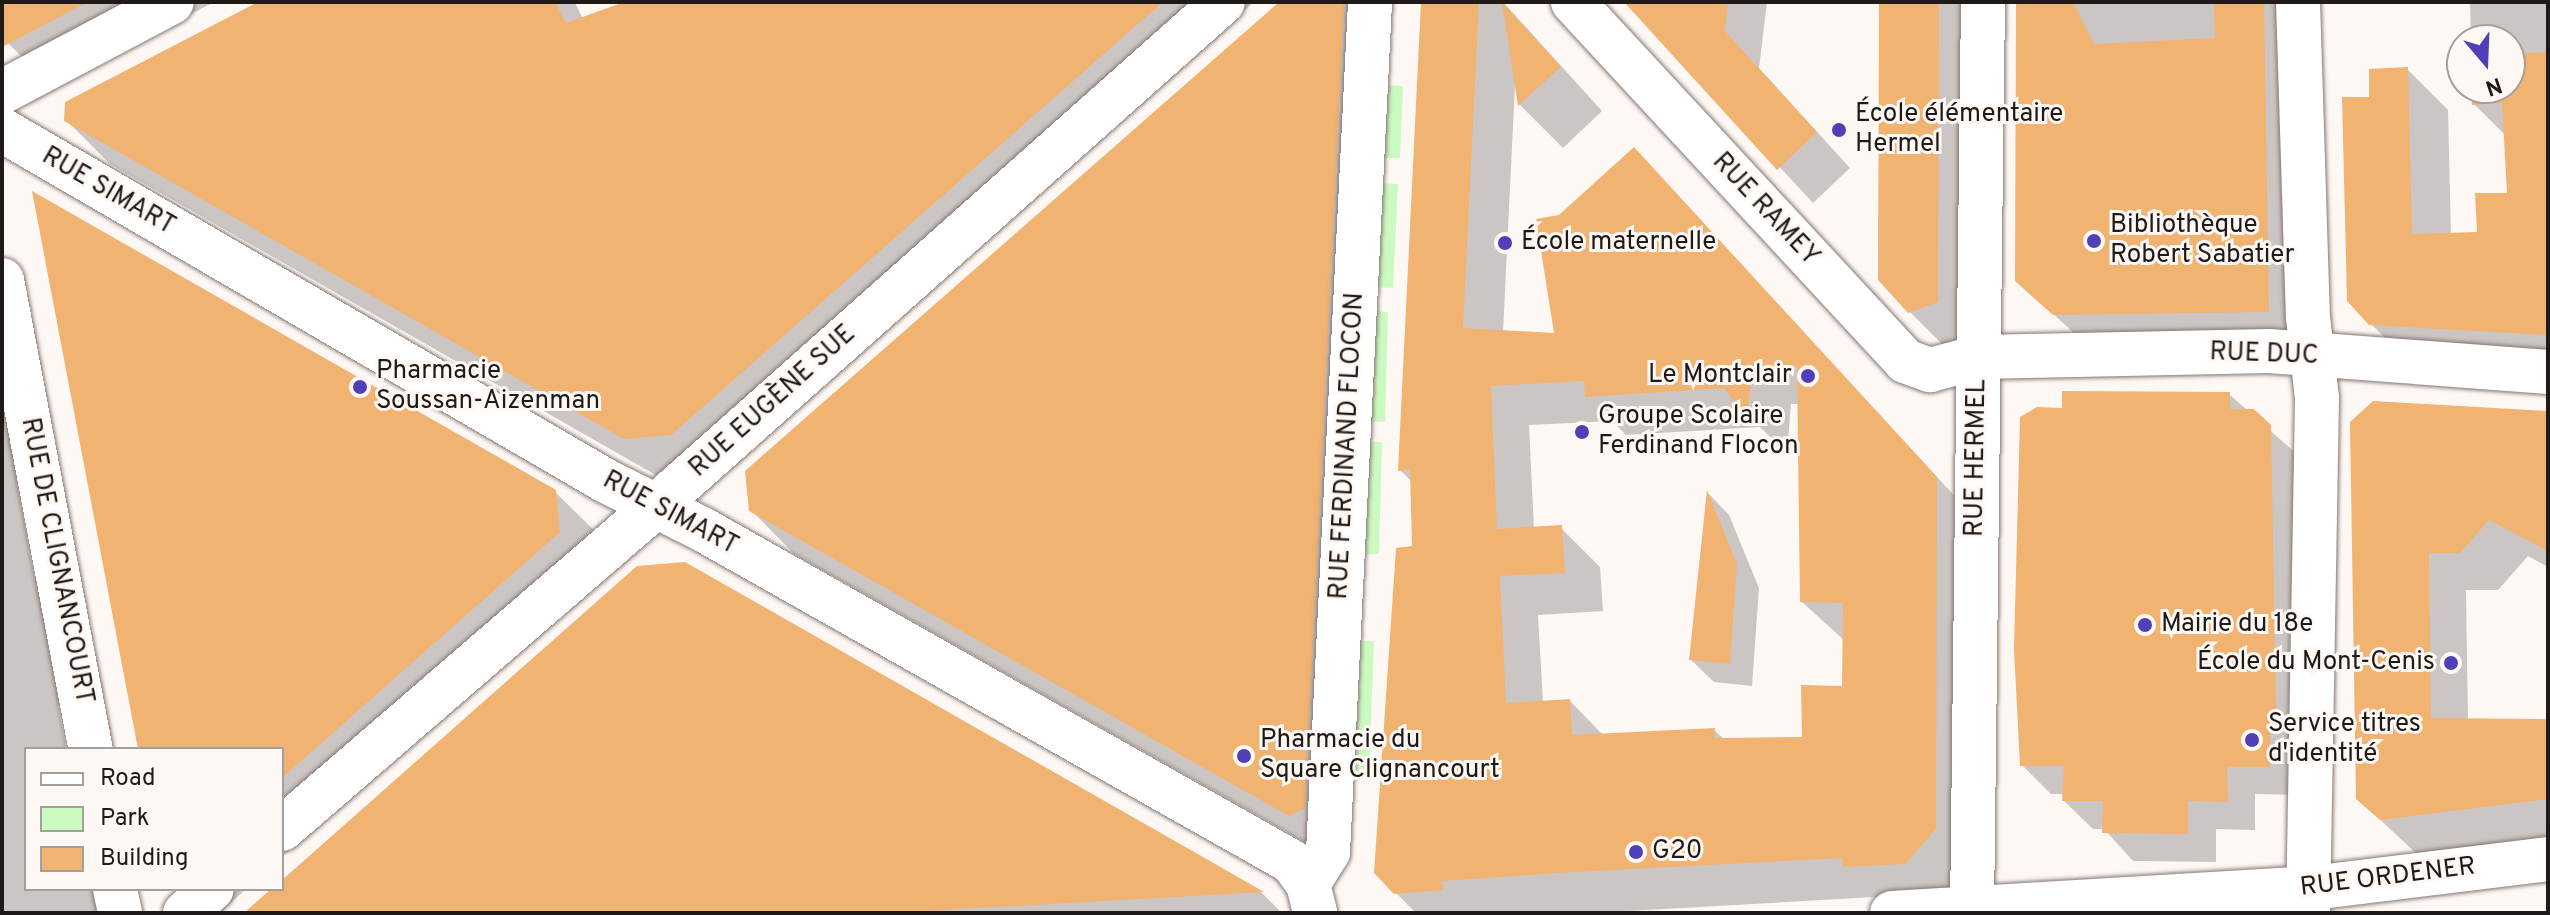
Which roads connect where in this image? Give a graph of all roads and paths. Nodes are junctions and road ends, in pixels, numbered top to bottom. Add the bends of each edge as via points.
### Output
1 (172, 2) edge
2 (1223, 2) edge
3 (1370, 2) edge
4 (1573, 2) edge
5 (1983, 2) edge
6 (2298, 2) edge
7 (2, 92) edge
8 (2, 130) edge
9 (2, 280) edge
10 (2312, 355) junction
11 (1979, 357) junction
12 (2548, 372) edge
13 (657, 505) junction
14 (91, 747) edge
15 (284, 827) edge
16 (2548, 859) edge
17 (115, 891) edge
18 (210, 891) edge
19 (1312, 898) edge
20 (2310, 901) edge
21 (1972, 911) edge
22 (120, 913) edge
23 (185, 913) edge
24 (1892, 913) edge

1 - 7 street
2 - 13 street, RUE EUGÈNE SUE
3 - 19 street, RUE FERDINAND FLOCON via 1328,852
4 - 11 street, RUE RAMEY via 1905,361 1930,370
5 - 11 street, RUE HERMEL
6 - 10 street
8 - 13 street, RUE SIMART via 606,481
9 - 14 street, RUE DE CLIGNANCOURT
10 - 11 street, RUE DUC
10 - 12 street, RUE DUC
10 - 20 street via 2317,398
11 - 21 street, RUE HERMEL
13 - 15 street, RUE EUGÈNE SUE
13 - 19 street, RUE SIMART via 1292,862
16 - 20 street, RUE ORDENER
17 - 22 street
18 - 23 street
20 - 21 street, RUE ORDENER
21 - 24 street, RUE ORDENER

